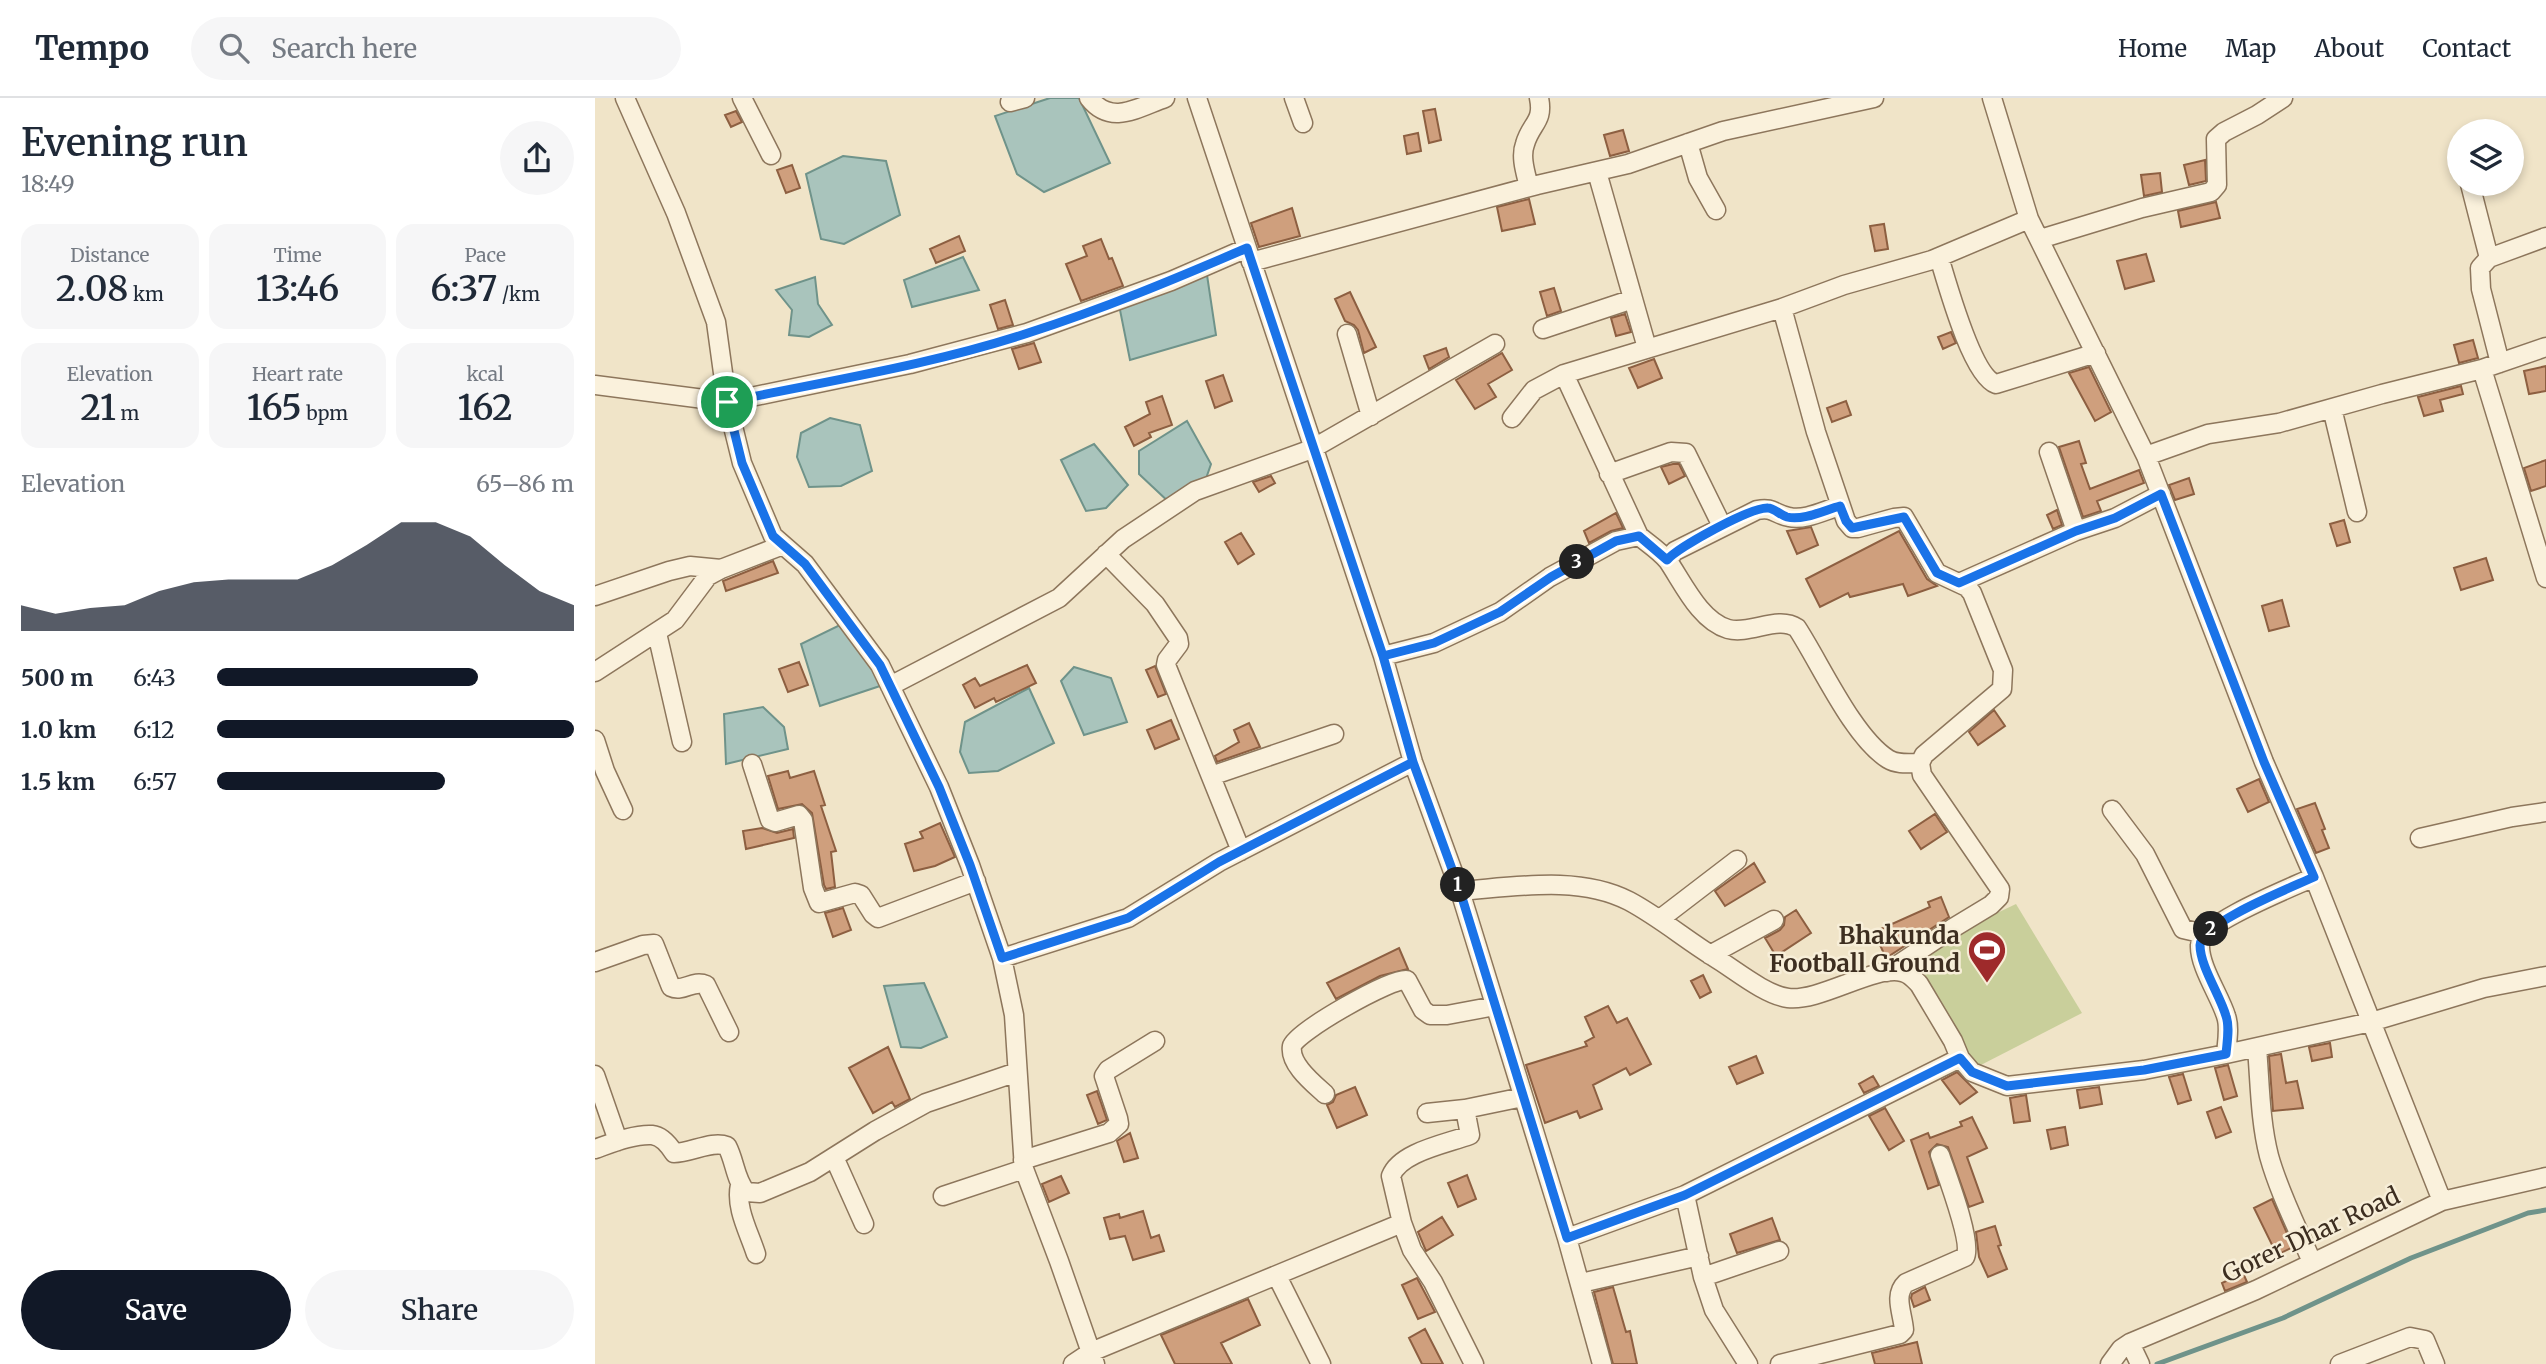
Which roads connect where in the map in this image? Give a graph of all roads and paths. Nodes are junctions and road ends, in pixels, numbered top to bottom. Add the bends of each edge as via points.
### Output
1 (625, 98) edge
2 (742, 98) edge
3 (1089, 98) edge
4 (1165, 98) edge
5 (1197, 98) edge
6 (1294, 98) edge
7 (1539, 98) edge
8 (1874, 98) edge
9 (1992, 98) edge
10 (2283, 98) edge
11 (1303, 123) dead end
12 (1688, 143) junction
13 (771, 155) dead end
14 (1597, 172) junction
15 (1529, 187) junction
16 (2473, 196) edge
17 (1716, 210) dead end
18 (2029, 219) junction
19 (2546, 237) edge
20 (2039, 239) junction
21 (1249, 255) junction
22 (1939, 257) junction
23 (2489, 258) junction
24 (1633, 299) junction
25 (1782, 308) junction
26 (1543, 329) dead end
27 (1347, 334) dead end
28 (1496, 344) dead end
29 (2546, 346) edge
30 (1647, 348) junction
31 (2096, 353) junction
32 (2500, 363) junction
33 (2482, 369) junction
34 (1564, 374) junction
35 (595, 385) edge
36 (727, 402) junction
37 (2332, 408) junction
38 (1371, 416) junction
39 (1512, 418) dead end
40 (1312, 449) junction
41 (2049, 452) dead end
42 (2146, 456) junction
43 (1609, 474) junction
44 (2161, 494) junction
45 (1840, 506) junction
46 (2357, 512) dead end
47 (1722, 526) junction
48 (2076, 531) junction
49 (1639, 536) junction
50 (783, 545) junction
51 (1106, 554) junction
52 (1667, 560) junction
53 (721, 569) junction
54 (2546, 578) edge
55 (1959, 583) junction
56 (595, 596) edge
57 (657, 633) junction
58 (1383, 656) junction
59 (595, 672) edge
60 (890, 686) junction
61 (1334, 734) dead end
62 (595, 740) edge
63 (682, 742) dead end
64 (1413, 762) junction
65 (1920, 763) junction
66 (752, 764) dead end
67 (1210, 776) junction
68 (623, 810) dead end
69 (2112, 810) dead end
70 (2546, 812) edge
71 (2420, 838) dead end
72 (1241, 851) junction
73 (1737, 860) dead end
74 (2314, 877) junction
75 (976, 881) junction
76 (1460, 891) junction
77 (1660, 919) junction
78 (1774, 920) dead end
79 (2215, 925) junction
80 (1710, 955) junction
81 (1002, 958) junction
82 (595, 962) edge
83 (1886, 973) junction
84 (2546, 976) edge
85 (1495, 1006) junction
86 (2371, 1022) junction
87 (729, 1032) dead end
88 (1155, 1041) dead end
89 (2257, 1048) junction
90 (2226, 1054) junction
91 (1960, 1058) junction
92 (1017, 1072) junction
93 (595, 1075) edge
94 (1325, 1094) dead end
95 (1523, 1097) junction
96 (1465, 1109) junction
97 (1427, 1113) dead end
98 (618, 1141) junction
99 (595, 1149) edge
100 (1940, 1155) dead end
101 (834, 1157) junction
102 (1023, 1164) junction
103 (2546, 1177) edge
104 (740, 1185) junction
105 (1685, 1195) junction
106 (943, 1196) dead end
107 (2442, 1201) junction
108 (1402, 1223) junction
109 (865, 1224) dead end
110 (1567, 1238) junction
111 (1779, 1251) dead end
112 (756, 1254) dead end
113 (1699, 1256) junction
114 (2312, 1262) junction
115 (1277, 1276) junction
116 (1703, 1277) junction
117 (1581, 1283) junction
118 (2130, 1343) junction
119 (1093, 1358) edge
120 (1073, 1364) edge
121 (1321, 1364) edge
122 (1474, 1364) edge
123 (1602, 1364) edge
124 (1748, 1364) edge
125 (1780, 1364) edge
126 (2110, 1364) edge
127 (2140, 1364) edge
128 (2340, 1364) edge
129 (2435, 1364) edge

1 - 36 street via 676,213 716,322
2 - 13 street
3 - 4 street via 1109,114
5 - 21 street
6 - 11 street
7 - 15 street via 1541,115 1524,145
8 - 12 street
9 - 18 street
10 - 20 street via 2216,139 2217,185 2211,192
12 - 14 street
12 - 17 street via 1698,178
14 - 15 street
14 - 24 street
15 - 21 street
16 - 23 street
18 - 20 street
18 - 22 street
19 - 23 street
20 - 31 street
21 - 36 street via 1027,333 910,364
21 - 40 street
22 - 25 street
22 - 31 street via 1973,355 1991,383
23 - 32 street via 2479,276
24 - 26 street
24 - 30 street
25 - 30 street
25 - 45 street
27 - 38 street
28 - 38 street
29 - 32 street
30 - 34 street
31 - 42 street
32 - 33 street
33 - 37 street
33 - 54 street
34 - 39 street via 1534,390
34 - 43 street
35 - 36 street
36 - 50 street via 742,463 773,536
37 - 42 street via 2279,423 2208,434
37 - 46 street
38 - 40 street
40 - 51 street via 1195,491
40 - 58 street
41 - 48 street
42 - 44 street
43 - 47 street via 1671,452 1686,453
43 - 49 street
44 - 48 street via 2115,518
44 - 74 street via 2264,762
45 - 47 street via 1798,517 1770,508 1757,510
45 - 55 street via 1852,528 1904,517 1937,573
47 - 52 street
48 - 55 street
49 - 52 street
49 - 58 street via 1616,541 1500,612 1434,643
50 - 53 street
50 - 60 street via 805,564 880,665
51 - 60 street via 1059,598
51 - 67 street via 1155,604 1178,638 1166,666
52 - 65 street via 1691,599 1717,624 1738,630 1781,624 1797,628 1847,712 1874,746 1898,763
53 - 56 street via 690,566
53 - 57 street via 708,576 683,612
55 - 65 street via 1972,593 1991,639 2003,670 2002,689
57 - 59 street
57 - 63 street
58 - 64 street
60 - 75 street via 939,787
61 - 67 street
62 - 68 street
64 - 72 street
64 - 76 street
65 - 83 street via 1922,775 2000,889 1999,897
66 - 75 street via 770,820 799,816 803,820 819,903 855,893 878,918
67 - 72 street
69 - 79 street via 2145,854 2183,929 2196,932
70 - 71 street
72 - 81 street via 1128,918
73 - 77 street
74 - 79 street
74 - 86 street
75 - 81 street
76 - 77 street via 1584,886 1626,900
76 - 85 street
77 - 80 street
78 - 80 street
79 - 90 street via 2201,937 2200,947 2228,1019
80 - 83 street via 1789,998 1809,997
81 - 92 street via 1014,1015
82 - 87 street via 654,944 671,986 706,985
83 - 91 street via 1901,971 1919,984
84 - 86 street via 2484,988
85 - 94 street via 1436,1016 1423,1010 1406,980 1385,985 1292,1044 1298,1065
85 - 95 street
86 - 89 street
86 - 107 street
88 - 102 street via 1104,1076 1118,1118 1116,1129
89 - 90 street
89 - 114 street via 2269,1153 2277,1183
90 - 91 street via 2144,1070 2007,1086 1972,1072
91 - 105 street
92 - 101 street via 926,1102
92 - 102 street
93 - 98 street
95 - 96 street
95 - 110 street
96 - 97 street
96 - 108 street via 1470,1135 1409,1157 1394,1169 1391,1176
98 - 99 street
98 - 104 street via 652,1135 674,1153 721,1143 727,1146
100 - 125 street via 1965,1233 1965,1257 1900,1288 1904,1330 1900,1334
101 - 104 street via 761,1193 746,1192
101 - 109 street
102 - 106 street
102 - 119 street
103 - 107 street, Gorer Dhar Road
104 - 112 street via 739,1200
105 - 110 street
105 - 113 street
107 - 114 street, Gorer Dhar Road
108 - 115 street
108 - 122 street
110 - 117 street
111 - 116 street
113 - 116 street
113 - 117 street
114 - 118 street, Gorer Dhar Road
115 - 119 street
115 - 121 street
116 - 124 street via 1714,1310
117 - 123 street
118 - 126 street, Gorer Dhar Road
118 - 127 street
119 - 120 street
128 - 129 street via 2410,1337 2425,1340

